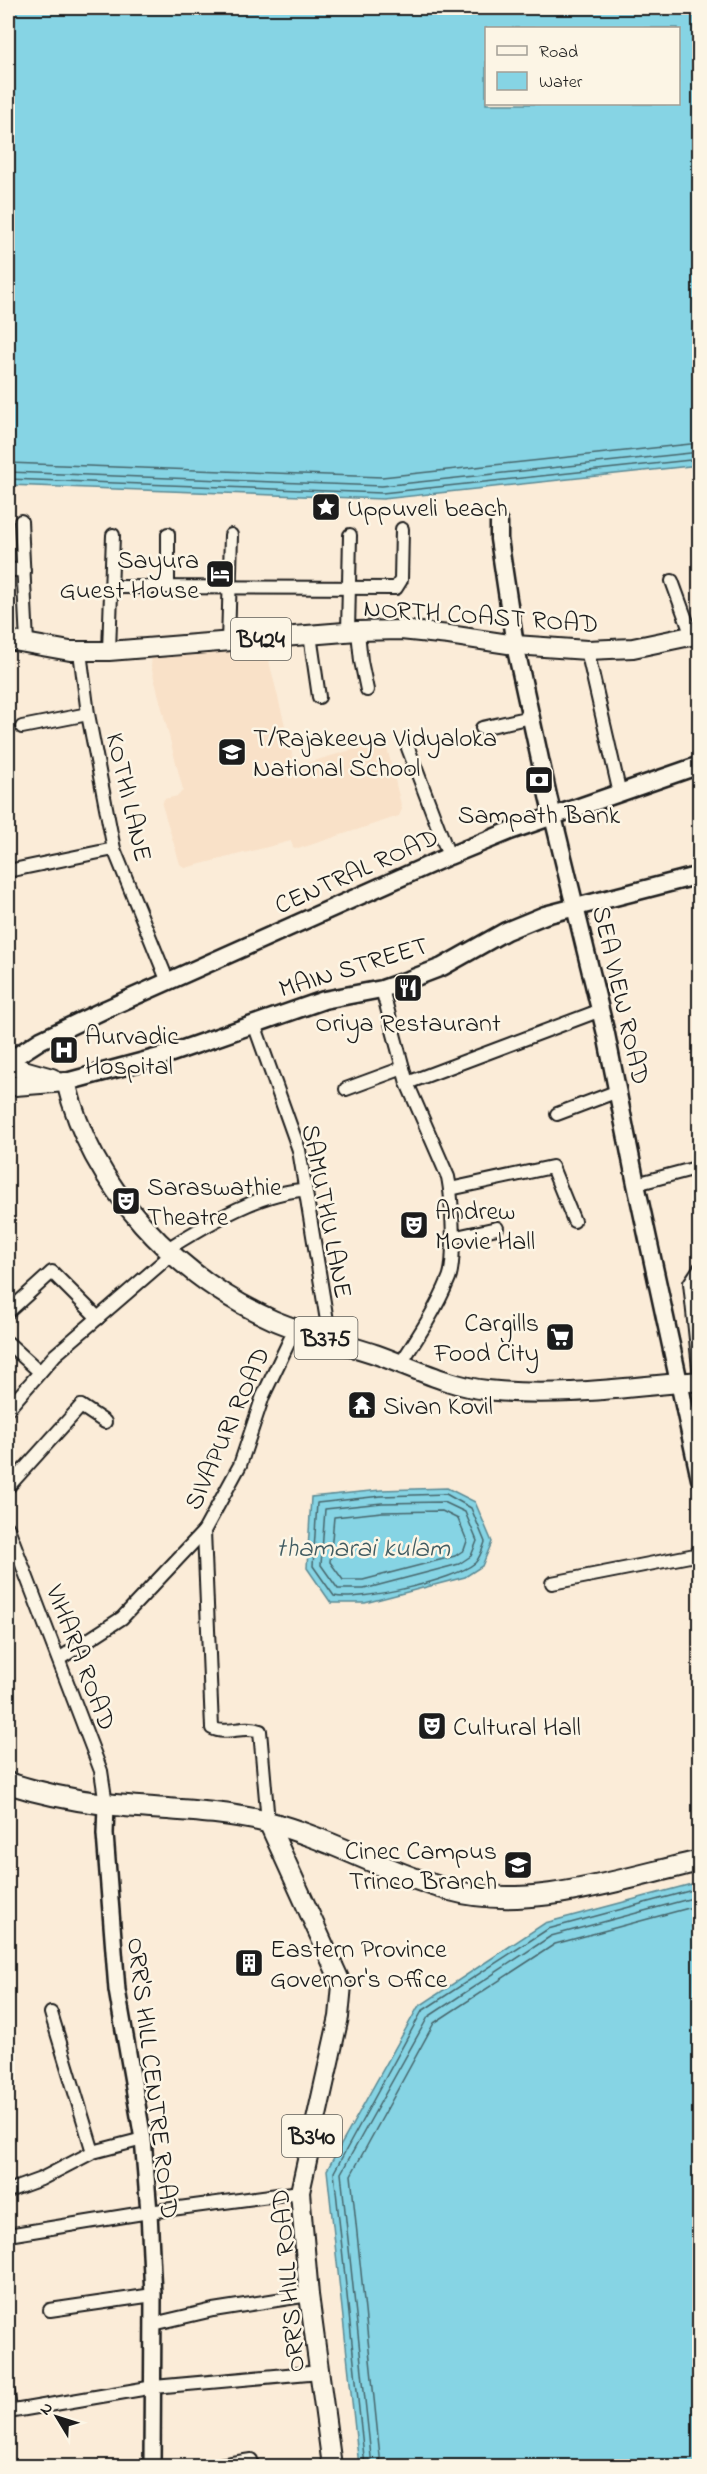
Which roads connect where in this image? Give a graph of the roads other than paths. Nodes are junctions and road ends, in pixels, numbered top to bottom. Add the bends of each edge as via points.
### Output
1 (21, 521) dead end
2 (500, 523) dead end
3 (402, 529) dead end
4 (168, 534) dead end
5 (113, 535) dead end
6 (231, 535) dead end
7 (350, 535) dead end
8 (8, 569) edge
9 (24, 571) junction
10 (672, 580) dead end
11 (112, 587) junction
12 (168, 587) junction
13 (230, 587) junction
14 (349, 589) junction
15 (353, 632) junction
16 (310, 635) junction
17 (696, 635) edge
18 (8, 640) edge
19 (27, 643) junction
20 (228, 643) junction
21 (515, 645) junction
22 (587, 650) junction
23 (110, 651) junction
24 (80, 652) junction
25 (367, 690) dead end
26 (319, 697) dead end
27 (88, 714) junction
28 (531, 717) junction
29 (22, 727) dead end
30 (482, 728) dead end
31 (408, 748) dead end
32 (699, 765) edge
33 (620, 794) junction
34 (553, 816) junction
35 (114, 849) junction
36 (449, 856) junction
37 (8, 871) edge
38 (699, 875) edge
39 (575, 907) junction
40 (168, 982) junction
41 (382, 989) junction
42 (601, 1010) junction
43 (254, 1024) junction
44 (403, 1068) junction
45 (12, 1069) edge
46 (66, 1082) junction
47 (407, 1083) junction
48 (346, 1089) dead end
49 (618, 1091) junction
50 (557, 1113) dead end
51 (699, 1167) edge
52 (636, 1184) junction
53 (450, 1189) junction
54 (305, 1190) junction
55 (574, 1221) dead end
56 (497, 1228) dead end
57 (452, 1238) junction
58 (170, 1252) junction
59 (699, 1268) edge
60 (8, 1312) edge
61 (98, 1318) junction
62 (295, 1329) junction
63 (330, 1339) junction
64 (8, 1343) edge
65 (401, 1363) junction
66 (40, 1372) junction
67 (699, 1379) edge
68 (679, 1383) junction
69 (8, 1410) edge
70 (105, 1422) dead end
71 (699, 1479) edge
72 (8, 1486) edge
73 (8, 1528) edge
74 (204, 1531) junction
75 (699, 1554) edge
76 (552, 1583) dead end
77 (59, 1659) junction
78 (8, 1783) edge
79 (106, 1804) junction
80 (268, 1822) junction
81 (699, 1861) edge
82 (51, 2013) dead end
83 (143, 2139) junction
84 (93, 2152) junction
85 (8, 2191) edge
86 (300, 2192) junction
87 (149, 2212) junction
88 (8, 2235) edge
89 (153, 2295) junction
90 (309, 2295) junction
91 (50, 2310) dead end
92 (153, 2324) junction
93 (320, 2372) junction
94 (154, 2387) junction
95 (8, 2392) edge
96 (9, 2412) edge
97 (251, 2460) dead end
98 (152, 2466) edge
99 (213, 2466) edge
100 (332, 2466) edge

1 - 9 street
2 - 21 main road, SEA VIEW ROAD
3 - 14 street via 399,585
4 - 12 street
5 - 11 street
6 - 13 street
7 - 14 street
8 - 9 street
9 - 19 street
10 - 17 street
11 - 12 street
11 - 23 street
12 - 13 street
13 - 14 street
13 - 20 street
14 - 15 street
15 - 16 main road, NORTH COAST ROAD / B424
15 - 21 main road, NORTH COAST ROAD / B424 via 420,632
15 - 25 street
16 - 20 main road, NORTH COAST ROAD / B424
16 - 26 street
17 - 22 main road, NORTH COAST ROAD / B424 via 633,648
18 - 19 main road, NORTH COAST ROAD / B424
19 - 24 main road, NORTH COAST ROAD / B424
20 - 23 main road, NORTH COAST ROAD / B424
21 - 22 main road, NORTH COAST ROAD / B424
21 - 28 main road, SEA VIEW ROAD
22 - 33 street
23 - 24 main road, NORTH COAST ROAD / B424
24 - 27 street, KOTHI LANE
27 - 29 street
27 - 35 street, KOTHI LANE
28 - 30 street
28 - 34 main road, SEA VIEW ROAD
31 - 36 street
32 - 33 main road, CENTRAL ROAD
33 - 34 main road, CENTRAL ROAD
34 - 36 main road, CENTRAL ROAD
34 - 39 main road, SEA VIEW ROAD
35 - 37 street
35 - 40 street, KOTHI LANE
36 - 40 main road, CENTRAL ROAD
38 - 39 main road, MAIN STREET
39 - 41 main road, MAIN STREET via 524,923 442,967
39 - 42 main road, SEA VIEW ROAD
40 - 45 main road, CENTRAL ROAD via 41,1040
41 - 43 main road, MAIN STREET via 324,1000
41 - 44 street
42 - 47 street
42 - 49 main road, SEA VIEW ROAD
43 - 46 main road, MAIN STREET via 163,1056
43 - 54 street, SAMUTHU LANE via 299,1150
44 - 47 street
44 - 48 street
45 - 46 main road, MAIN STREET
46 - 58 main road, B375 via 83,1131 107,1176 146,1228
47 - 53 street
49 - 50 street
49 - 52 main road, SEA VIEW ROAD
51 - 52 street
52 - 68 main road, SEA VIEW ROAD
53 - 55 street via 552,1167
53 - 57 street
54 - 58 street via 265,1198 201,1229
54 - 63 street, SAMUTHU LANE
56 - 57 street
57 - 65 street via 450,1276
58 - 61 street
58 - 62 main road, B375 via 217,1290
59 - 67 street via 690,1283
60 - 61 street via 52,1272
61 - 66 street
62 - 63 main road, B375
62 - 74 street, SIVAPURI ROAD via 263,1396 240,1465
63 - 65 main road, B375
64 - 66 street
65 - 68 main road, B375 via 444,1381 503,1391 561,1392
66 - 69 street
67 - 68 main road, B375
68 - 71 main road, SEA VIEW ROAD
70 - 72 street via 81,1406
73 - 77 street, VIHARA ROAD
74 - 77 street, SIVAPURI ROAD via 122,1618
74 - 80 street via 212,1728 219,1732 251,1727 260,1731
75 - 76 street
77 - 79 street, VIHARA ROAD via 101,1771
78 - 79 highway
79 - 80 highway via 219,1813
79 - 83 street, ORR'S HILL CENTRE ROAD via 117,1990
80 - 81 highway via 430,1884 491,1897 534,1896
80 - 86 main road, ORR’S HILL ROAD / B340 via 342,1985 339,2017
82 - 84 street
83 - 84 street
83 - 87 street, ORR'S HILL CENTRE ROAD
84 - 85 street
86 - 87 street
86 - 90 main road, ORR’S HILL ROAD / B340
87 - 88 street
87 - 89 street, ORR'S HILL CENTRE ROAD
89 - 91 street
89 - 92 street, ORR'S HILL CENTRE ROAD
90 - 92 street
90 - 93 main road, ORR’S HILL ROAD / B340
92 - 94 street, ORR'S HILL CENTRE ROAD
93 - 94 street
93 - 100 main road, ORR’S HILL ROAD / B340
94 - 96 street
94 - 98 street, ORR'S HILL CENTRE ROAD
95 - 96 street
97 - 99 street

